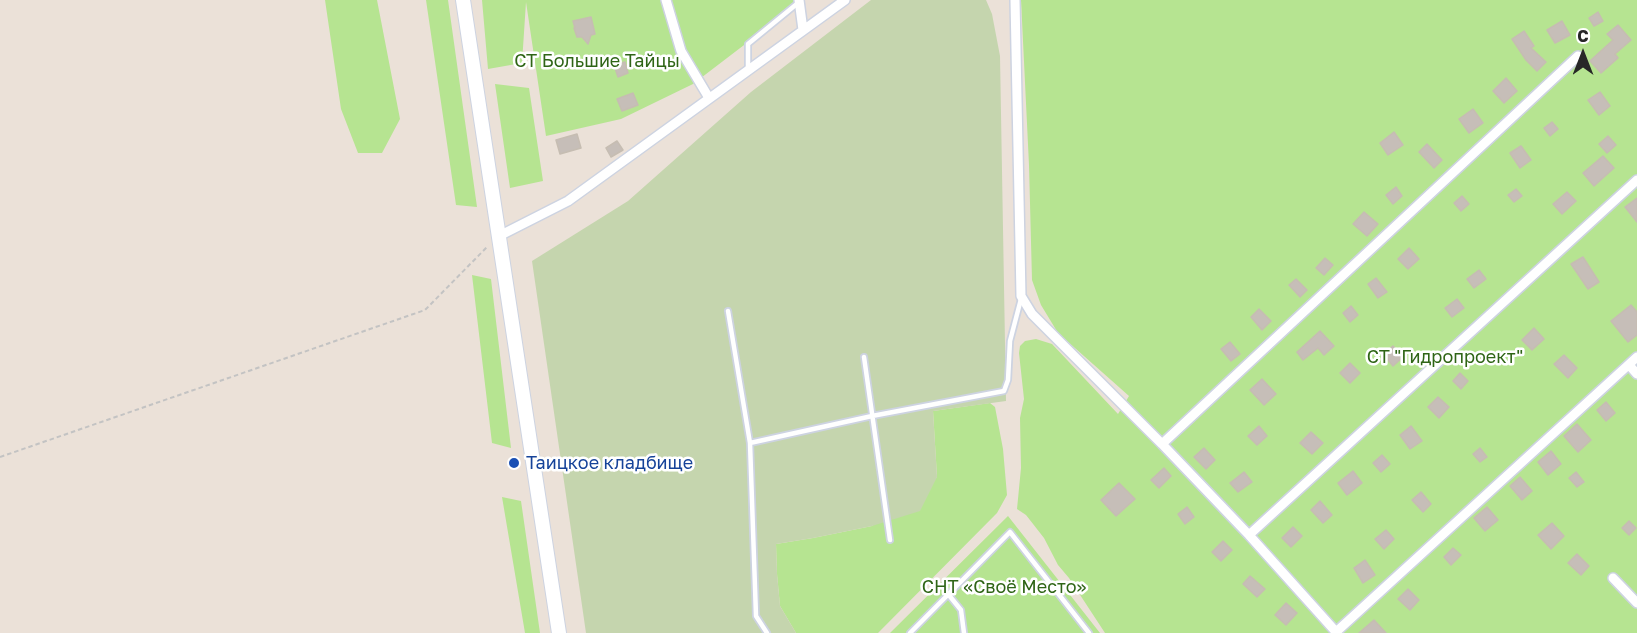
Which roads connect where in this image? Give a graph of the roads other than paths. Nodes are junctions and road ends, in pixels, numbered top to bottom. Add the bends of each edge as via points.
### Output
1 (463, 0) edge
2 (666, 0) edge
3 (845, 0) edge
4 (1015, 0) edge
5 (800, 1) edge
6 (803, 30) junction
7 (1578, 56) dead end
8 (748, 70) junction
9 (710, 98) junction
10 (1637, 180) edge
11 (499, 236) junction
12 (1021, 296) junction
13 (728, 311) dead end
14 (864, 357) dead end
15 (1637, 357) edge
16 (1629, 364) junction
17 (1637, 374) edge
18 (872, 416) junction
19 (750, 443) junction
20 (1162, 444) junction
21 (1249, 535) junction
22 (890, 540) dead end
23 (1613, 578) dead end
24 (948, 594) junction
25 (1637, 603) edge
26 (1336, 632) edge
27 (559, 633) edge
28 (767, 633) edge
29 (910, 633) edge
30 (964, 633) edge
31 (1089, 633) edge

1 - 11 main road
2 - 9 street via 681,51
3 - 6 street
4 - 12 street
5 - 6 street
5 - 8 lane via 748,44
6 - 8 street
7 - 20 street
8 - 9 street
9 - 11 street via 568,201
10 - 21 street
11 - 27 main road
12 - 18 lane via 1010,340 1004,391
12 - 20 street via 1032,314
13 - 19 lane
14 - 18 lane
15 - 16 street
16 - 17 street
16 - 26 street
18 - 19 lane
18 - 22 lane
19 - 28 lane via 756,616
20 - 21 street
21 - 26 street
23 - 25 street
24 - 29 lane
24 - 30 lane via 961,610
24 - 31 lane via 1010,532

